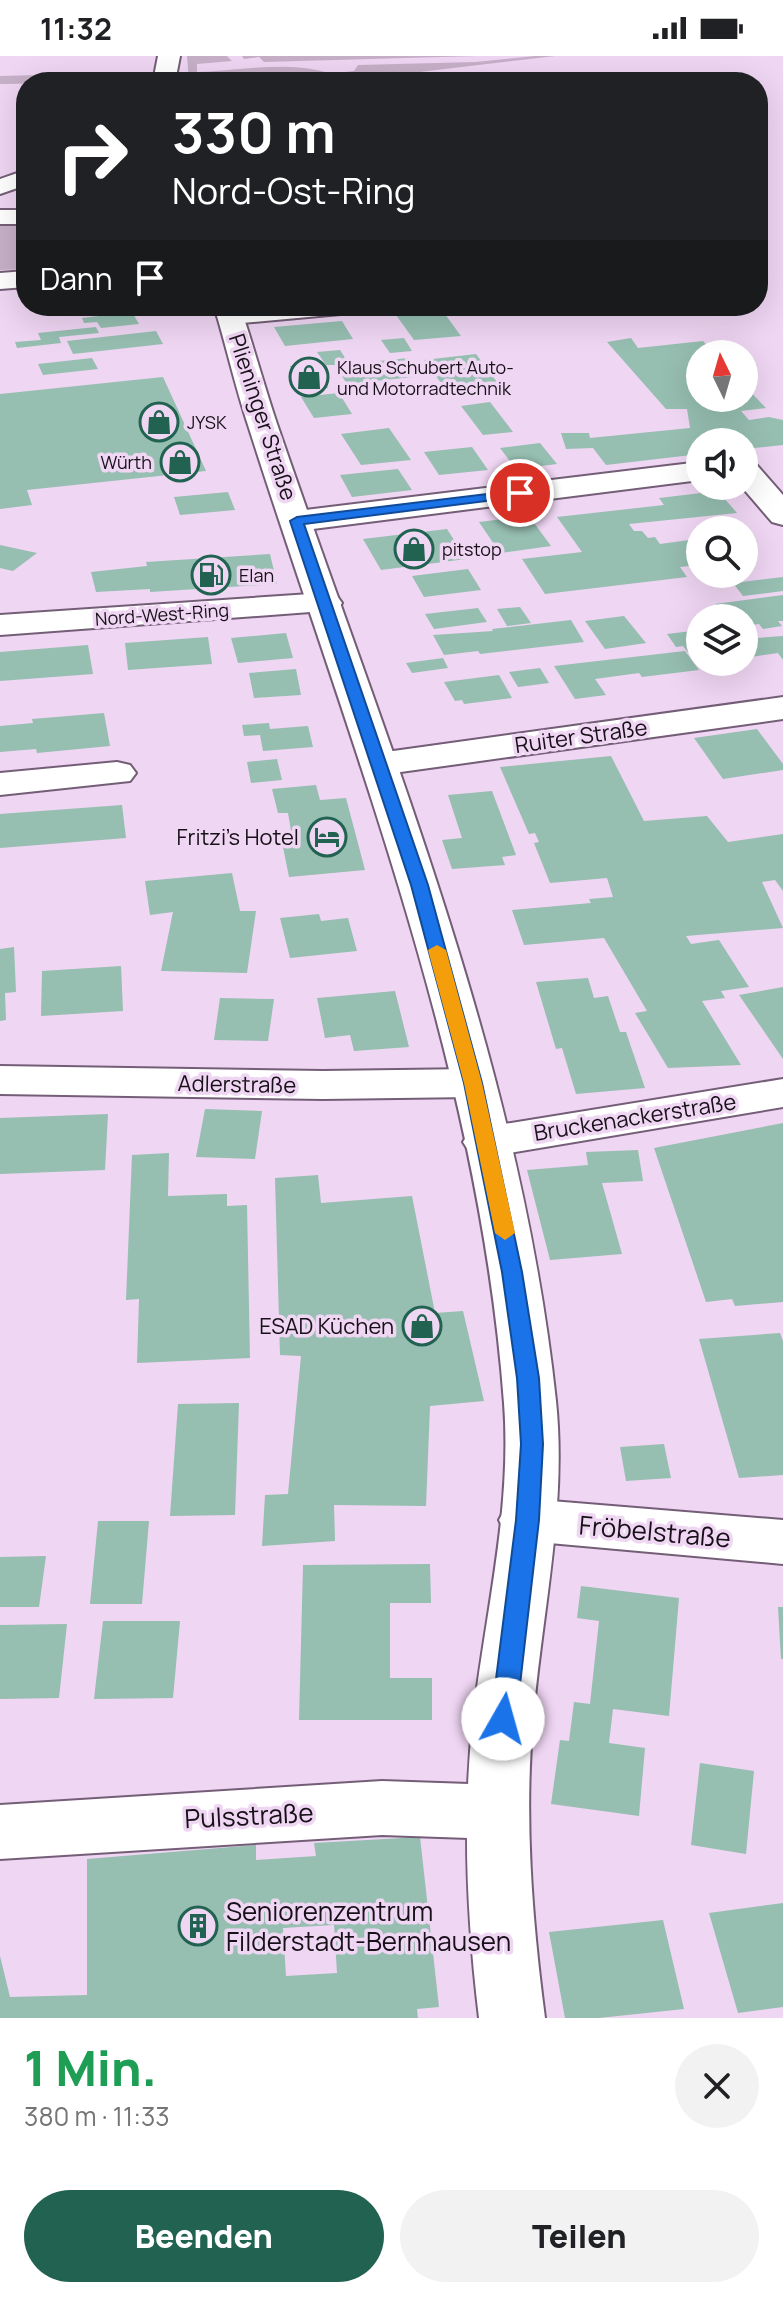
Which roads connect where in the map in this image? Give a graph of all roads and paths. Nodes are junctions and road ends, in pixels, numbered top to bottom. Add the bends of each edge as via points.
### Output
1 (15, 198) edge
2 (0, 217) edge
3 (230, 316) edge
4 (686, 473) edge
5 (758, 486) edge
6 (783, 515) edge
7 (297, 521) junction
8 (325, 603) junction
9 (0, 625) edge
10 (783, 708) edge
11 (379, 764) junction
12 (117, 773) dead end
13 (0, 784) edge
14 (0, 1080) edge
15 (473, 1083) junction
16 (783, 1093) edge
17 (486, 1142) junction
18 (527, 1520) junction
19 (783, 1542) edge
20 (498, 1812) junction
21 (0, 1832) edge
22 (512, 2018) edge

1 - 2 street
3 - 7 street, Plieninger Straße
4 - 7 street
5 - 6 street
7 - 8 street, Plieninger Straße
8 - 9 street, Nord-West-Ring
8 - 11 street, Plieninger Straße
10 - 11 street, Ruiter Straße
11 - 15 street, Plieninger Straße via 419,885
12 - 13 street
14 - 15 street, Adlerstraße
15 - 17 street, Plieninger Straße
16 - 17 street, Bruckenackerstraße
17 - 18 street, Plieninger Straße via 528,1378 532,1444
18 - 19 street, Fröbelstraße
18 - 20 street, Plieninger Straße via 503,1719
20 - 21 street, Pulsstraße via 382,1808
20 - 22 street, Plieninger Straße via 499,1895

